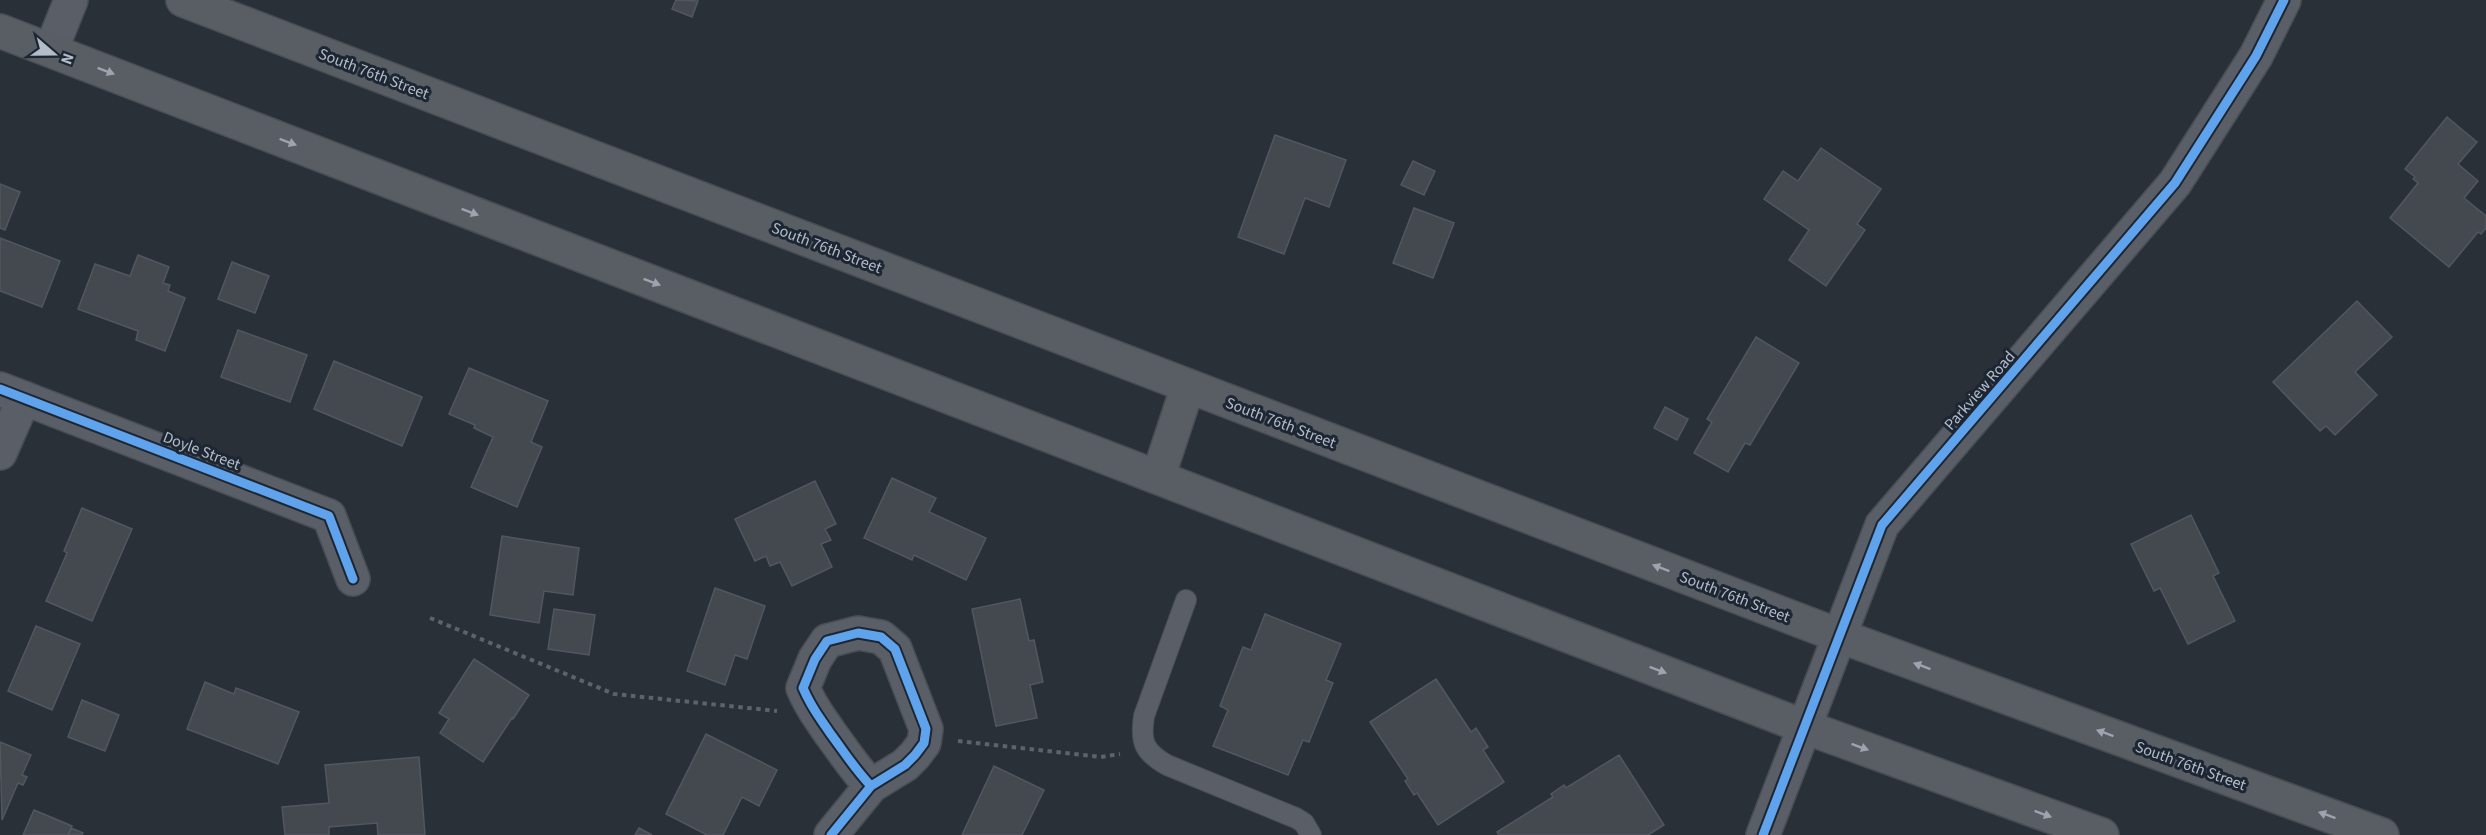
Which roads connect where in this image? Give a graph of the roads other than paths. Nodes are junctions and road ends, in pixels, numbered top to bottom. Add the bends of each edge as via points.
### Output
1 (71, 0) edge
2 (183, 0) edge
3 (2284, 0) edge
4 (0, 31) edge
5 (51, 50) junction
6 (1188, 386) junction
7 (12, 393) edge
8 (0, 453) edge
9 (1158, 477) junction
10 (353, 579) dead end
11 (1186, 600) dead end
12 (1840, 636) junction
13 (1805, 727) junction
14 (871, 786) junction
15 (831, 835) edge
16 (1311, 835) edge
17 (1763, 835) edge
18 (2102, 835) edge
19 (2382, 835) edge

1 - 5 street
2 - 6 main road, South 76th Street
3 - 12 street, Parkview Road via 2256,56 2175,183 1882,525
4 - 5 main road
5 -> 9 main road
6 - 9 main road
12 -> 6 main road, South 76th Street
7 - 8 street
7 - 10 street, Doyle Street via 329,516
9 -> 13 main road
11 - 16 lane via 1144,716 1144,745 1154,758 1167,765 1296,818
12 - 13 street, Parkview Road
19 -> 12 main road, South 76th Street
13 - 17 street, Parkview Road
13 -> 18 main road
14 - 14 street via 905,765 924,743 926,729 895,649 881,637 858,633 827,641 803,688 813,712
14 - 15 street

